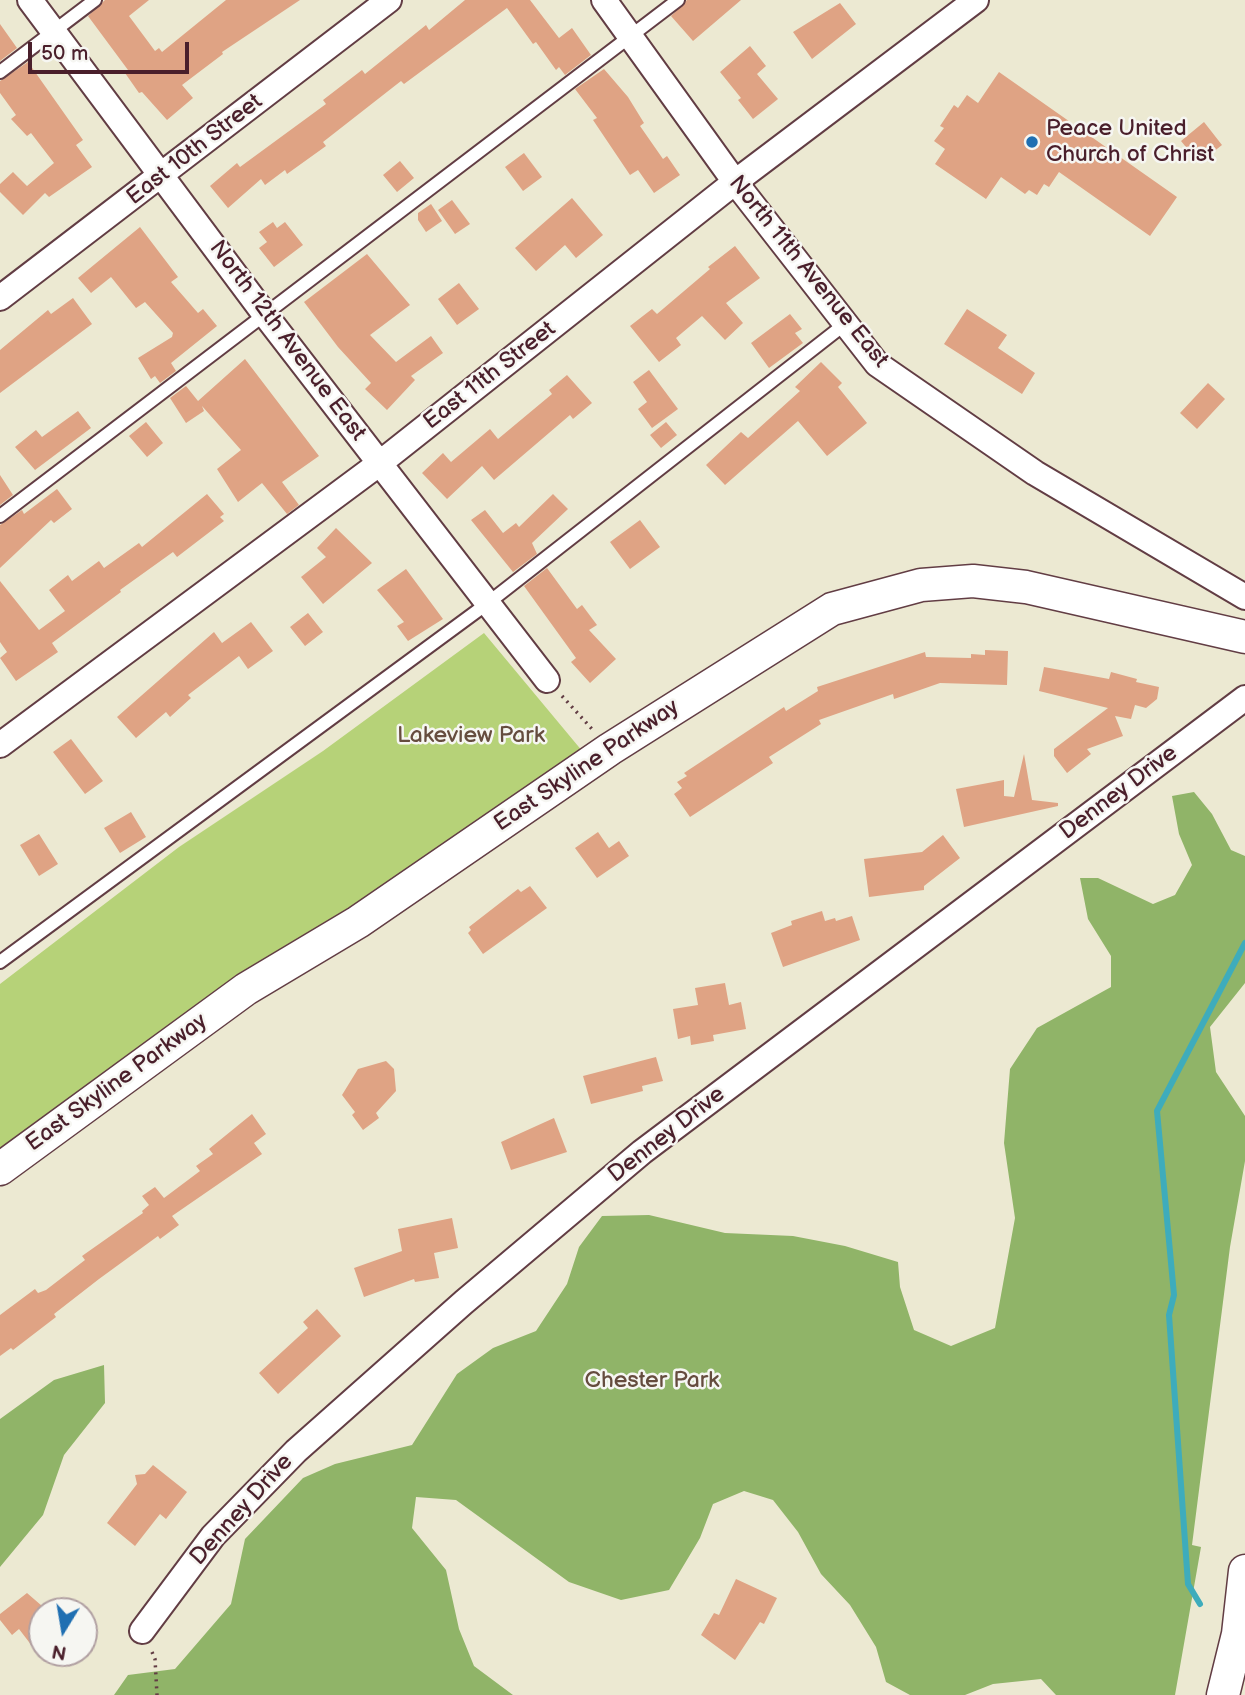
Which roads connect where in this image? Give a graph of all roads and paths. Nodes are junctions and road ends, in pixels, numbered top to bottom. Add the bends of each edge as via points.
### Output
1 (30, 0) edge
2 (95, 0) edge
3 (389, 0) edge
4 (604, 0) edge
5 (678, 0) edge
6 (976, 0) edge
7 (55, 32) junction
8 (631, 35) junction
9 (0, 72) edge
10 (162, 176) junction
11 (735, 182) junction
12 (0, 298) edge
13 (267, 316) junction
14 (845, 324) junction
15 (380, 463) junction
16 (0, 516) edge
17 (1245, 597) edge
18 (488, 603) junction
19 (1245, 637) edge
20 (547, 680) joint
21 (1245, 698) edge
22 (5, 731) edge
23 (610, 749) junction
24 (0, 962) edge
25 (0, 1169) edge
26 (1245, 1571) edge
27 (142, 1631) joint
28 (1242, 1635) edge
29 (157, 1695) edge
30 (1223, 1695) edge

1 - 7 street, North 12th Avenue East
2 - 7 lane
3 - 10 street, East 10th Street
4 - 8 street, North 11th Avenue East
5 - 8 lane
6 - 11 street, East 11th Street
7 - 9 lane
7 - 10 street, North 12th Avenue East
8 - 11 street, North 11th Avenue East
8 - 13 lane
10 - 12 street, East 10th Street
10 - 13 street, North 12th Avenue East
11 - 14 street, North 11th Avenue East
11 - 15 street, East 11th Street
13 - 15 street, North 12th Avenue East
13 - 16 lane
14 - 17 street, North 11th Avenue East via 877,365 1035,473
14 - 18 lane
15 - 18 street, North 12th Avenue East
15 - 22 street, East 11th Street
18 - 20 street, North 12th Avenue East
18 - 24 lane
19 - 23 street, East Skyline Parkway via 1026,587 973,581 920,585 832,609
20 - 23 path
21 - 27 street, Denney Drive via 642,1152 464,1302 296,1451 213,1536
23 - 25 street, East Skyline Parkway via 358,922 246,989
26 - 28 street
27 - 29 path via 155,1659
28 - 30 street

